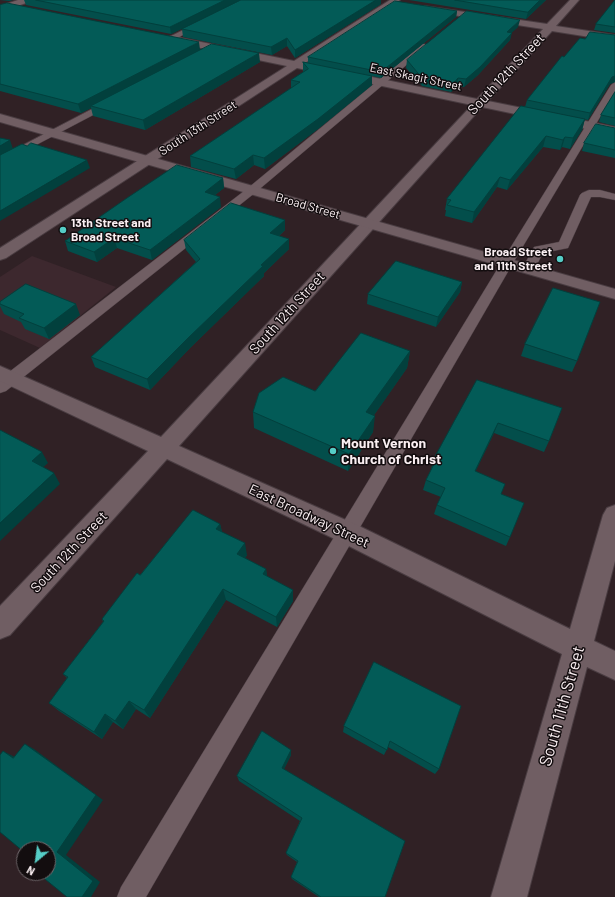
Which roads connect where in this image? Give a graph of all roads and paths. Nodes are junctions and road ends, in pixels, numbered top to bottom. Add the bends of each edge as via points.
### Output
1 (26, 0) edge
2 (378, 0) edge
3 (575, 0) edge
4 (398, 2) edge
5 (3, 6) edge
6 (416, 6) edge
7 (31, 10) edge
8 (465, 14) junction
9 (208, 20) edge
10 (452, 24) edge
11 (549, 28) junction
12 (165, 38) joint
13 (435, 38) edge
14 (615, 38) edge
15 (214, 48) junction
16 (204, 54) edge
17 (294, 65) junction
18 (381, 82) junction
19 (615, 85) edge
20 (119, 98) edge
21 (479, 103) junction
22 (0, 118) edge
23 (591, 126) junction
24 (615, 131) edge
25 (53, 133) junction
26 (149, 160) junction
27 (0, 161) edge
28 (252, 190) junction
29 (615, 197) edge
30 (369, 223) junction
31 (0, 255) edge
32 (507, 263) junction
33 (528, 268) junction
34 (615, 294) edge
35 (4, 379) edge
36 (164, 449) junction
37 (615, 515) edge
38 (348, 532) junction
39 (0, 626) edge
40 (579, 648) junction
41 (615, 666) edge
42 (131, 897) edge
43 (509, 897) edge

1 - 5 street
2 - 4 street
3 - 11 street, South 12th Street
4 - 17 street, South 13th Street
5 - 7 street
6 - 8 street
8 - 10 lane
8 - 11 street
9 - 12 lane
11 - 14 street
11 - 21 street, South 12th Street
12 - 15 street, East Skagit Street
13 - 18 lane
15 - 16 lane
15 - 17 street, East Skagit Street
17 - 18 street, East Skagit Street
17 - 26 street, South 13th Street
18 - 21 street, East Skagit Street
18 - 28 lane
19 - 23 lane
20 - 25 lane
21 - 23 street, East Skagit Street
21 - 30 street, South 12th Street
22 - 25 street, Broad Street
23 - 24 street, East Skagit Street
23 - 32 lane
25 - 26 street, Broad Street
25 - 27 lane
26 - 28 street, Broad Street
26 - 31 street, South 13th Street
28 - 30 street, Broad Street
28 - 35 lane
29 - 33 lane via 588,193 564,245 538,250
30 - 32 street, Broad Street
30 - 36 street, South 12th Street
32 - 33 street, Broad Street
32 - 38 lane
33 - 34 street, Broad Street
35 - 36 street, East Broadway Street
36 - 38 street, East Broadway Street
36 - 39 street, South 12th Street
37 - 40 street, South 11th Street
38 - 40 street, East Broadway Street
38 - 42 lane
40 - 41 street, East Broadway Street
40 - 43 street, South 11th Street

